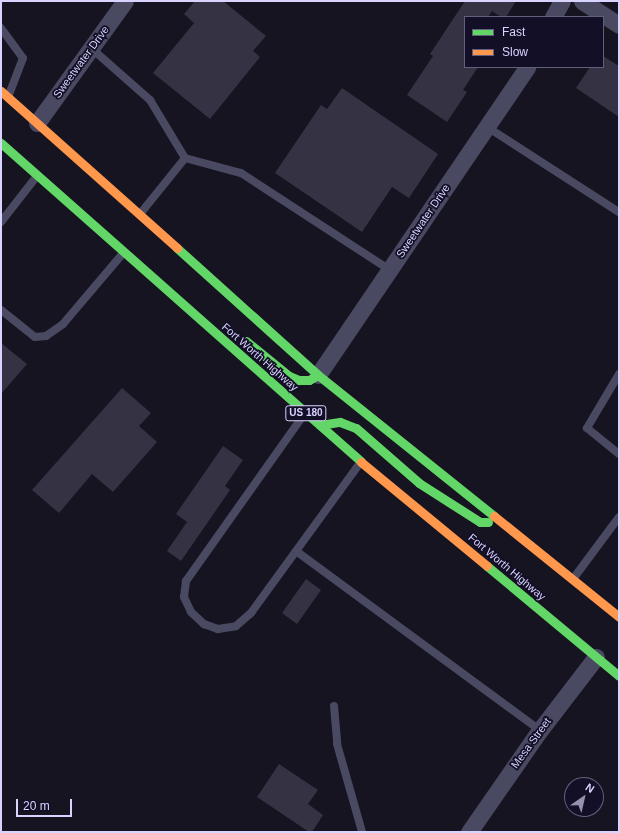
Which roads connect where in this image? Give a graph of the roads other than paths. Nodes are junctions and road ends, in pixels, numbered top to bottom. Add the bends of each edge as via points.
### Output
1 (125, 1) edge
2 (562, 1) edge
3 (582, 1) edge
4 (554, 16) edge
5 (619, 25) edge
6 (1, 28) edge
7 (91, 48) junction
8 (526, 68) edge
9 (5, 94) edge
10 (37, 123) junction
11 (487, 127) junction
12 (1, 143) edge
13 (185, 158) junction
14 (37, 175) junction
15 (619, 212) edge
16 (140, 214) junction
17 (1, 222) edge
18 (124, 252) junction
19 (390, 270) junction
20 (155, 280) junction
21 (173, 280) dead end
22 (1, 310) edge
23 (237, 333) dead end
24 (619, 374) edge
25 (318, 375) junction
26 (306, 413) junction
27 (320, 425) junction
28 (619, 454) edge
29 (361, 462) junction
30 (619, 517) edge
31 (503, 524) junction
32 (296, 551) junction
33 (572, 580) junction
34 (619, 617) edge
35 (596, 657) junction
36 (619, 676) edge
37 (334, 706) dead end
38 (540, 730) junction
39 (362, 832) edge
40 (469, 832) edge

1 - 7 street, Sweetwater Drive
2 - 4 street
3 - 5 street
6 - 9 lane via 23,58
7 - 10 street, Sweetwater Drive
7 - 13 lane via 150,100
8 - 11 street, Sweetwater Drive
9 - 10 main road
10 - 16 main road
11 - 15 lane
11 - 19 street, Sweetwater Drive
12 - 14 main road, Fort Worth Highway / US 180
13 - 16 lane
13 - 19 lane via 241,173
14 - 17 lane
14 - 18 main road, Fort Worth Highway / US 180
16 - 25 main road
18 - 20 main road, Fort Worth Highway / US 180
18 - 22 lane via 63,324 46,336 34,337
19 - 25 street, Sweetwater Drive
20 - 21 main road
20 - 26 main road, Fort Worth Highway / US 180
23 - 25 main road via 289,376 309,380
24 - 28 lane via 587,428
25 - 31 main road
26 - 27 main road, Fort Worth Highway / US 180
26 - 32 lane via 186,581 184,597 191,612 204,624 218,630 236,626 251,613
27 - 29 main road, Fort Worth Highway / US 180
27 - 31 main road via 340,422 356,428 419,483 480,522
29 - 32 lane
29 - 35 main road, Fort Worth Highway / US 180
30 - 33 lane
31 - 33 main road
32 - 38 lane
33 - 34 main road
35 - 36 main road, Fort Worth Highway / US 180
35 - 38 street, Mesa Street
37 - 39 lane via 337,744
38 - 40 street, Mesa Street

